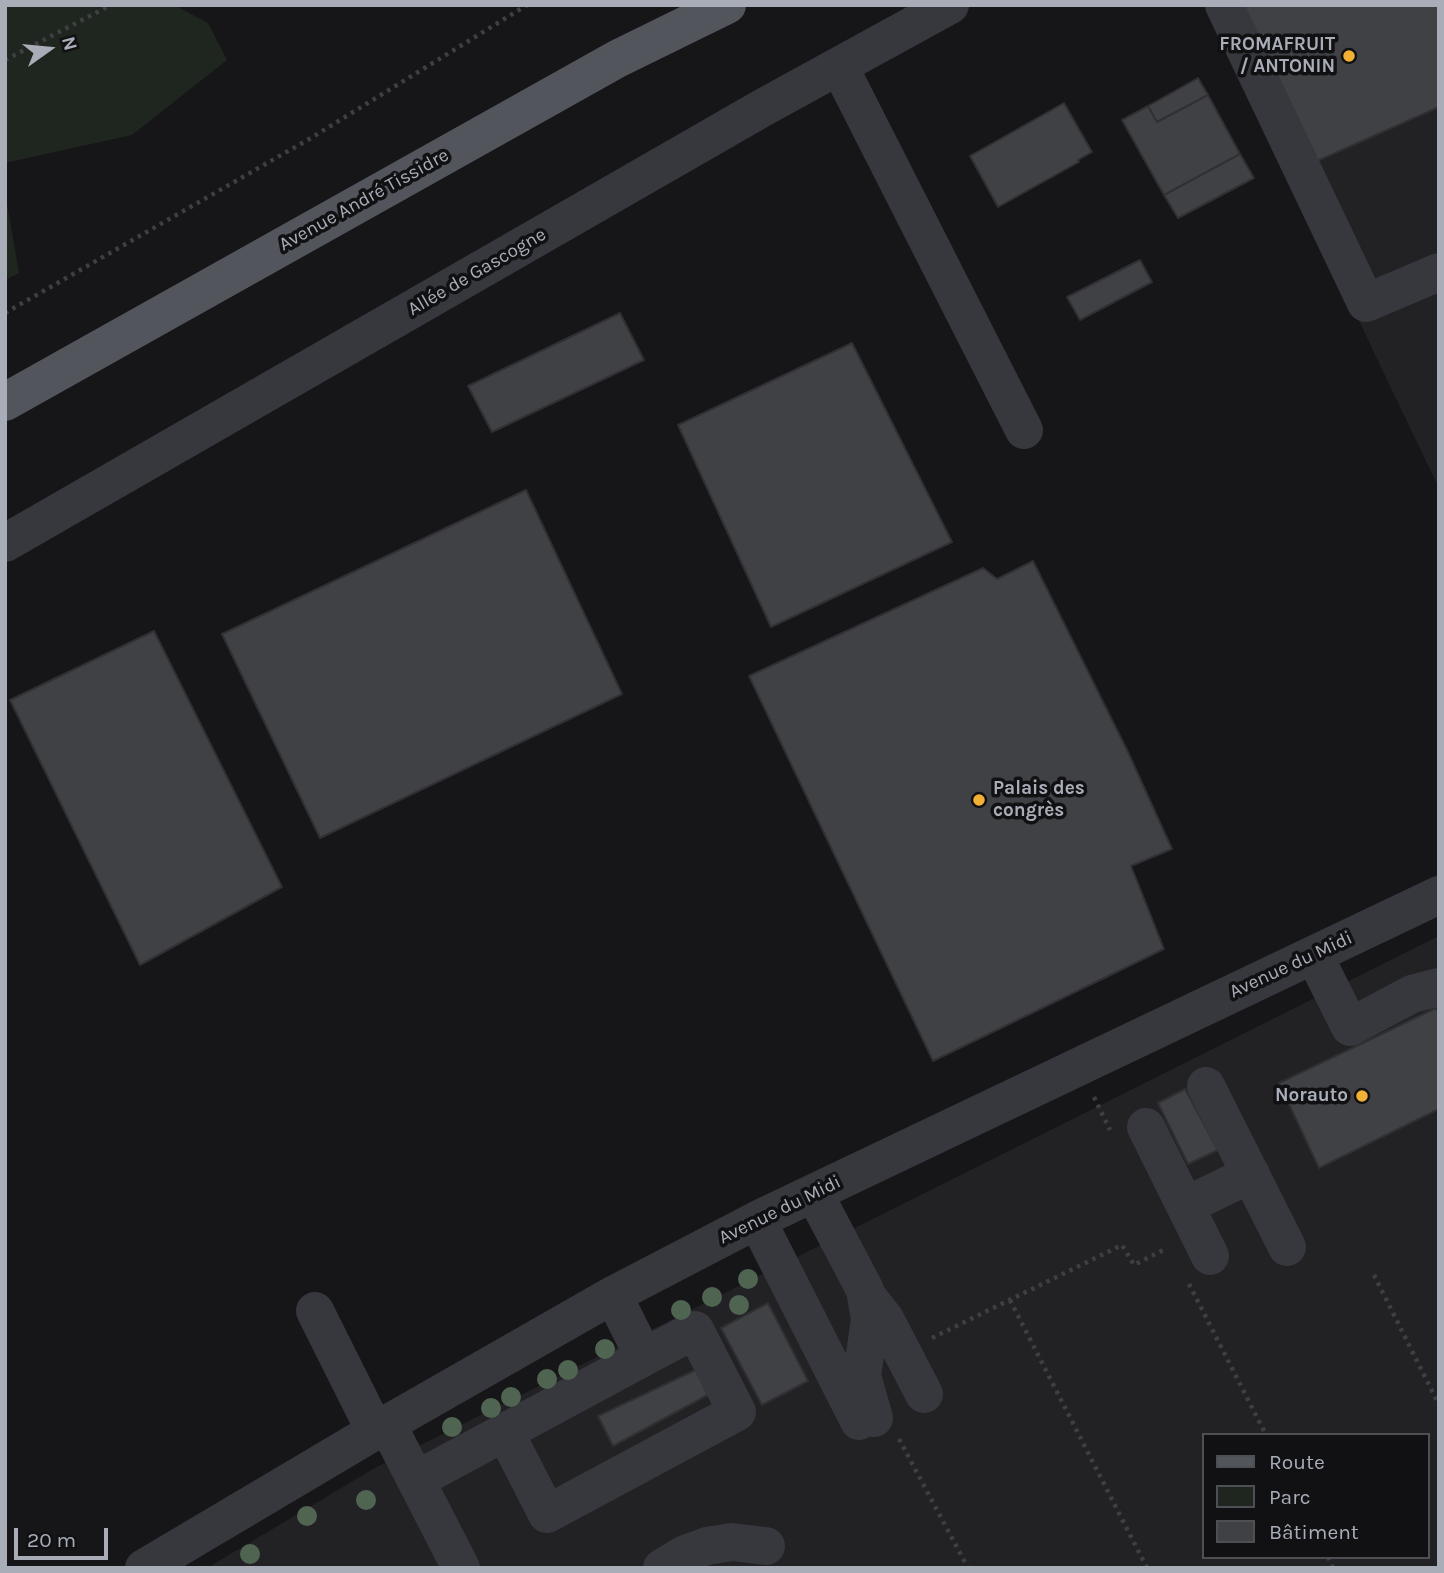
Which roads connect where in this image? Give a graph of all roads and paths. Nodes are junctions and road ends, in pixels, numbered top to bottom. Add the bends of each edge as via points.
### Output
1 (111, 5) edge
2 (527, 5) edge
3 (670, 5) edge
4 (727, 5) edge
5 (950, 5) edge
6 (1224, 5) edge
7 (5, 60) edge
8 (839, 66) junction
9 (1439, 272) edge
10 (5, 313) edge
11 (5, 387) edge
12 (5, 402) edge
13 (1024, 430) dead end
14 (5, 543) edge
15 (1439, 895) edge
16 (1314, 955) junction
17 (1439, 987) edge
18 (1206, 1086) dead end
19 (1146, 1127) dead end
20 (1251, 1174) junction
21 (814, 1193) junction
22 (1185, 1206) junction
23 (757, 1220) junction
24 (1170, 1247) dead end
25 (1287, 1247) dead end
26 (1210, 1256) dead end
27 (1374, 1275) dead end
28 (613, 1295) junction
29 (866, 1295) junction
30 (1010, 1300) junction
31 (315, 1311) dead end
32 (903, 1352) junction
33 (644, 1357) junction
34 (924, 1394) dead end
35 (1439, 1405) edge
36 (878, 1426) junction
37 (381, 1428) junction
38 (505, 1432) junction
39 (416, 1480) junction
40 (766, 1546) dead end
41 (678, 1563) edge
42 (144, 1568) edge
43 (461, 1568) edge
44 (968, 1568) edge
45 (1147, 1568) edge

1 - 7 path
2 - 10 path via 311,138
3 - 11 main road, Avenue André Tissidre
4 - 12 main road, Avenue André Tissidre via 617,59
5 - 8 street, Allée de Gascogne
6 - 9 street via 1366,303
8 - 13 street
8 - 14 street, Allée de Gascogne
15 - 16 street, Avenue du Midi
16 - 17 street via 1350,1027 1412,995
16 - 21 street, Avenue du Midi
18 - 20 street
19 - 22 street
20 - 22 street
20 - 25 street
21 - 23 street, Avenue du Midi
21 - 29 street
22 - 26 street
23 - 28 street, Avenue du Midi
23 - 36 street
24 - 30 path via 1134,1265 1122,1245
27 - 35 path
28 - 33 street
28 - 37 street, Avenue du Midi
29 - 32 street
29 - 36 street via 870,1319 862,1376
30 - 32 path
30 - 45 path
31 - 37 street
32 - 34 street
33 - 38 street
33 - 38 street via 695,1330 737,1412 547,1514
36 - 44 path
37 - 39 street
37 - 42 street, Avenue du Midi
38 - 39 street
39 - 43 street
40 - 41 street via 732,1542 707,1546

